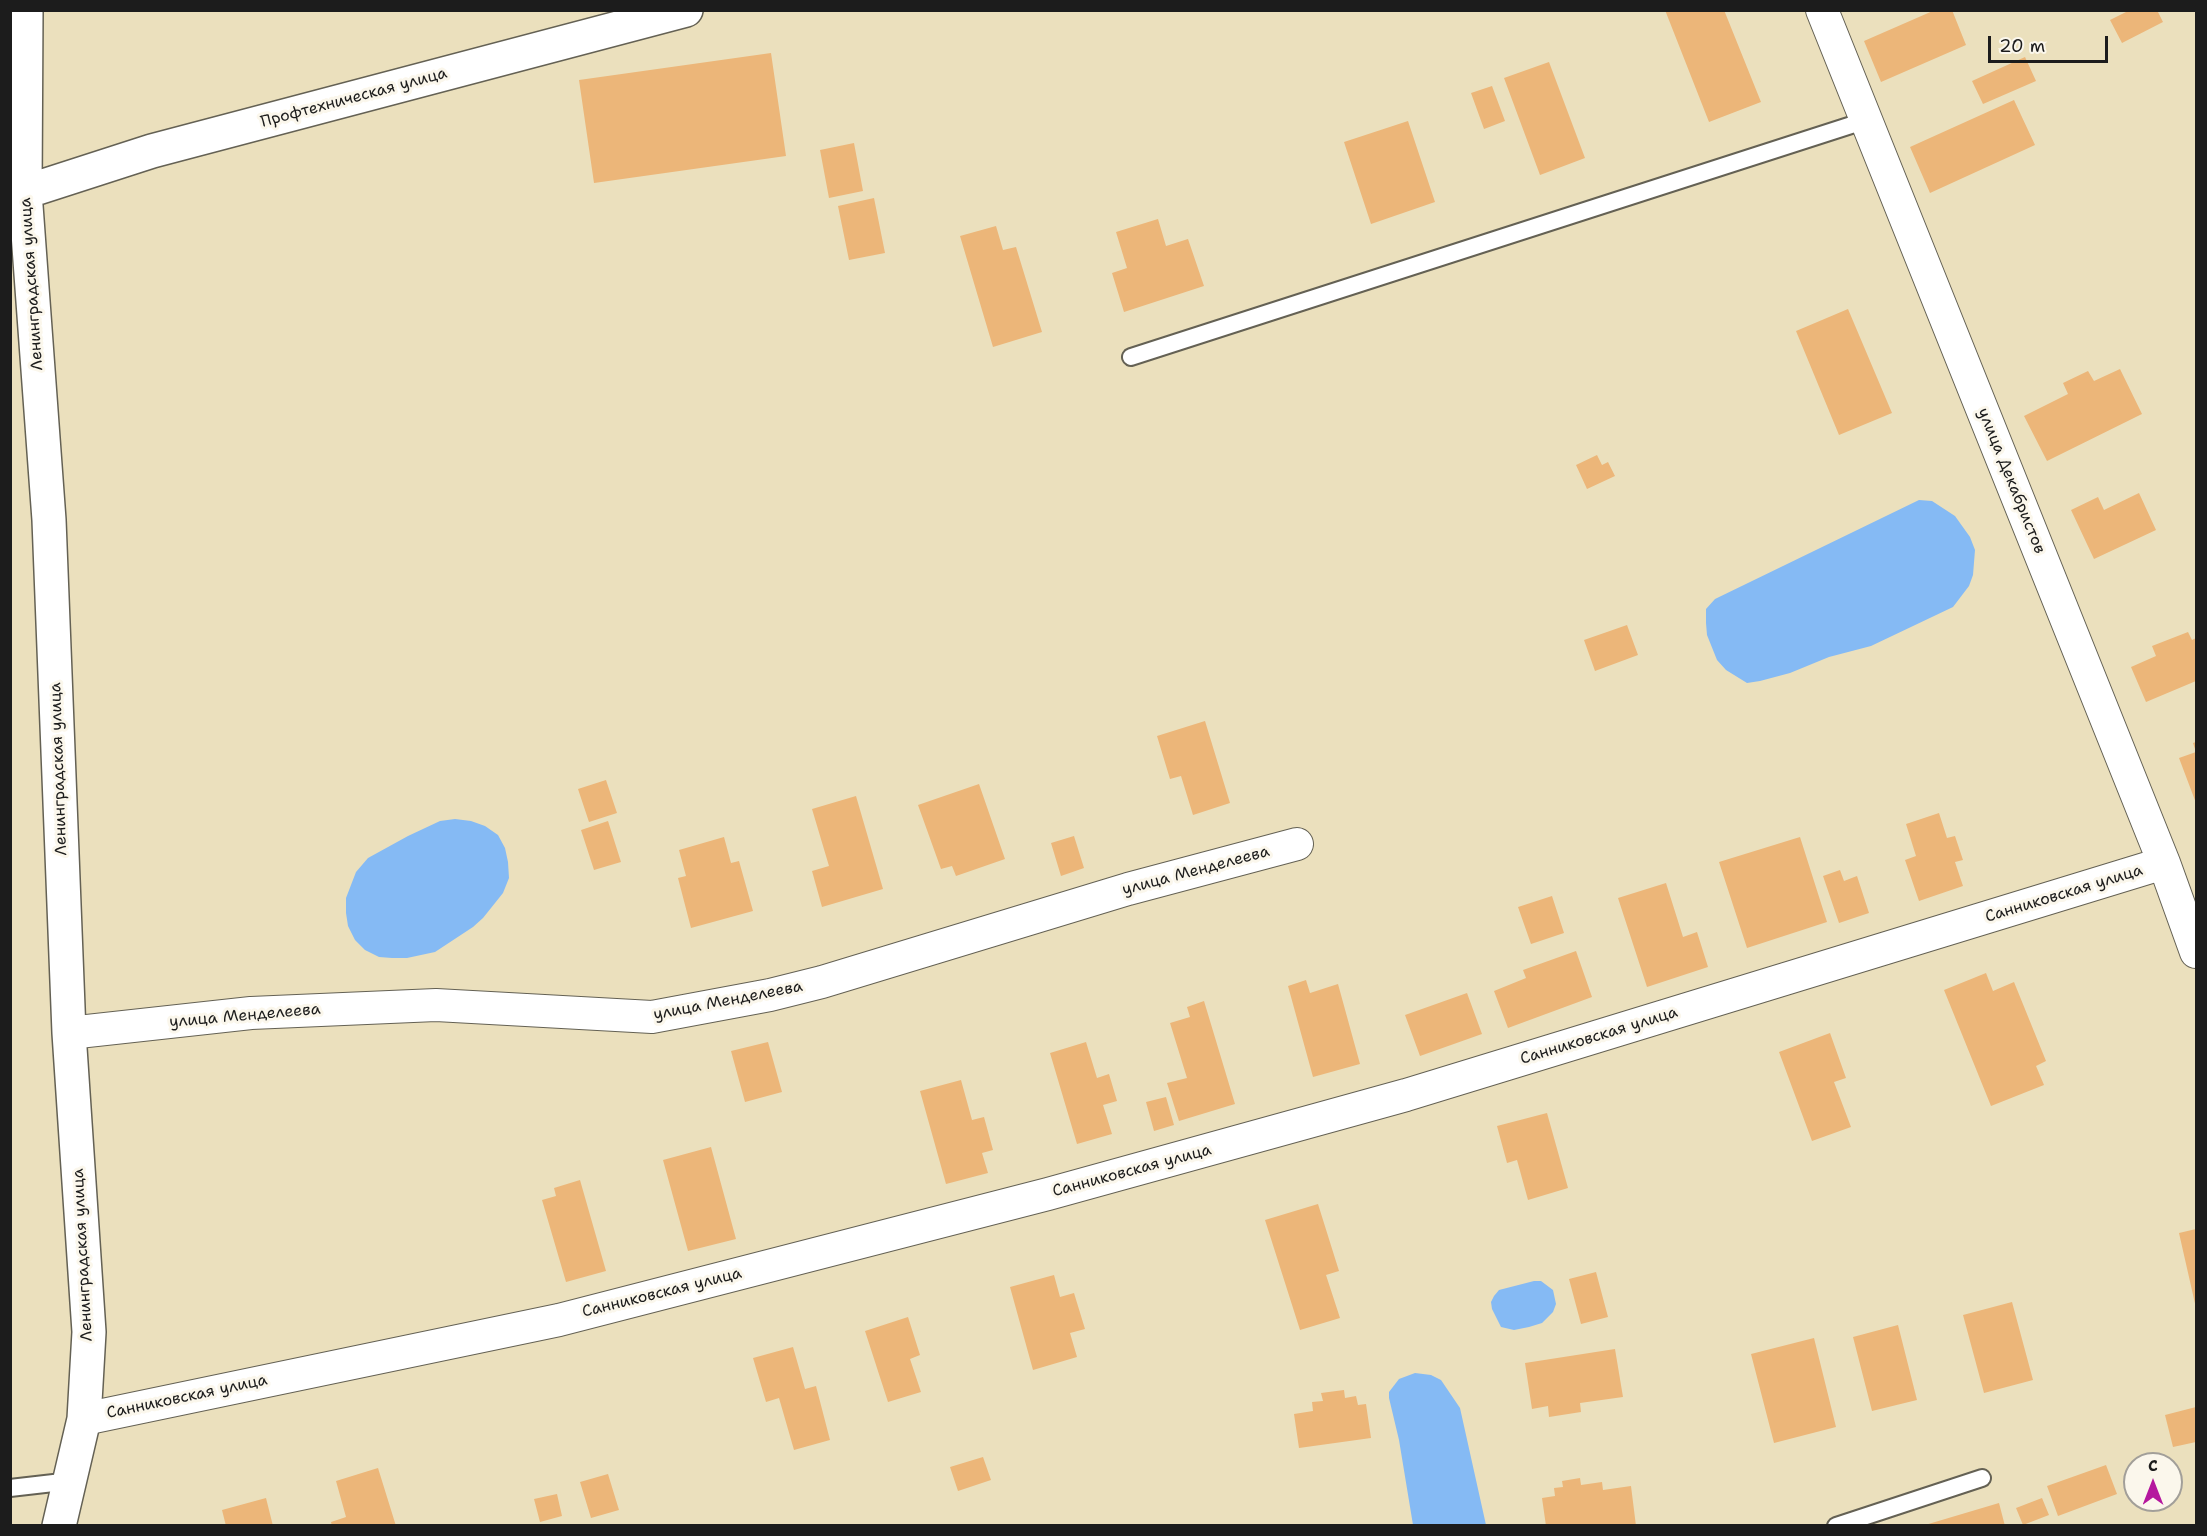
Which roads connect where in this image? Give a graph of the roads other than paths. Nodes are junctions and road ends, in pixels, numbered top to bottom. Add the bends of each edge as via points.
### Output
1 (26, 10) edge
2 (686, 10) edge
3 (1822, 10) edge
4 (1867, 120) junction
5 (25, 192) junction
6 (1131, 357) dead end
7 (1297, 844) dead end
8 (2164, 863) junction
9 (2196, 952) edge
10 (69, 1033) junction
11 (84, 1419) junction
12 (1982, 1478) dead end
13 (71, 1481) junction
14 (10, 1488) edge
15 (59, 1526) edge
16 (1836, 1526) edge

1 - 5 street, Ленинградская улица
2 - 5 street, Профтехническая улица via 152,151
3 - 4 street, улица Декабристов
4 - 6 lane
4 - 8 street, улица Декабристов
5 - 10 street, Ленинградская улица via 49,520
7 - 10 street, улица Менделеева via 1128,889 822,982 652,1017 436,1005 251,1013
8 - 9 street, улица Декабристов
8 - 11 street, Санниковская улица via 1406,1095 1048,1194 559,1320
10 - 11 street, Ленинградская улица via 89,1332
11 - 13 street, Ленинградская улица
12 - 16 lane
13 - 14 lane
13 - 15 street, Ленинградская улица

